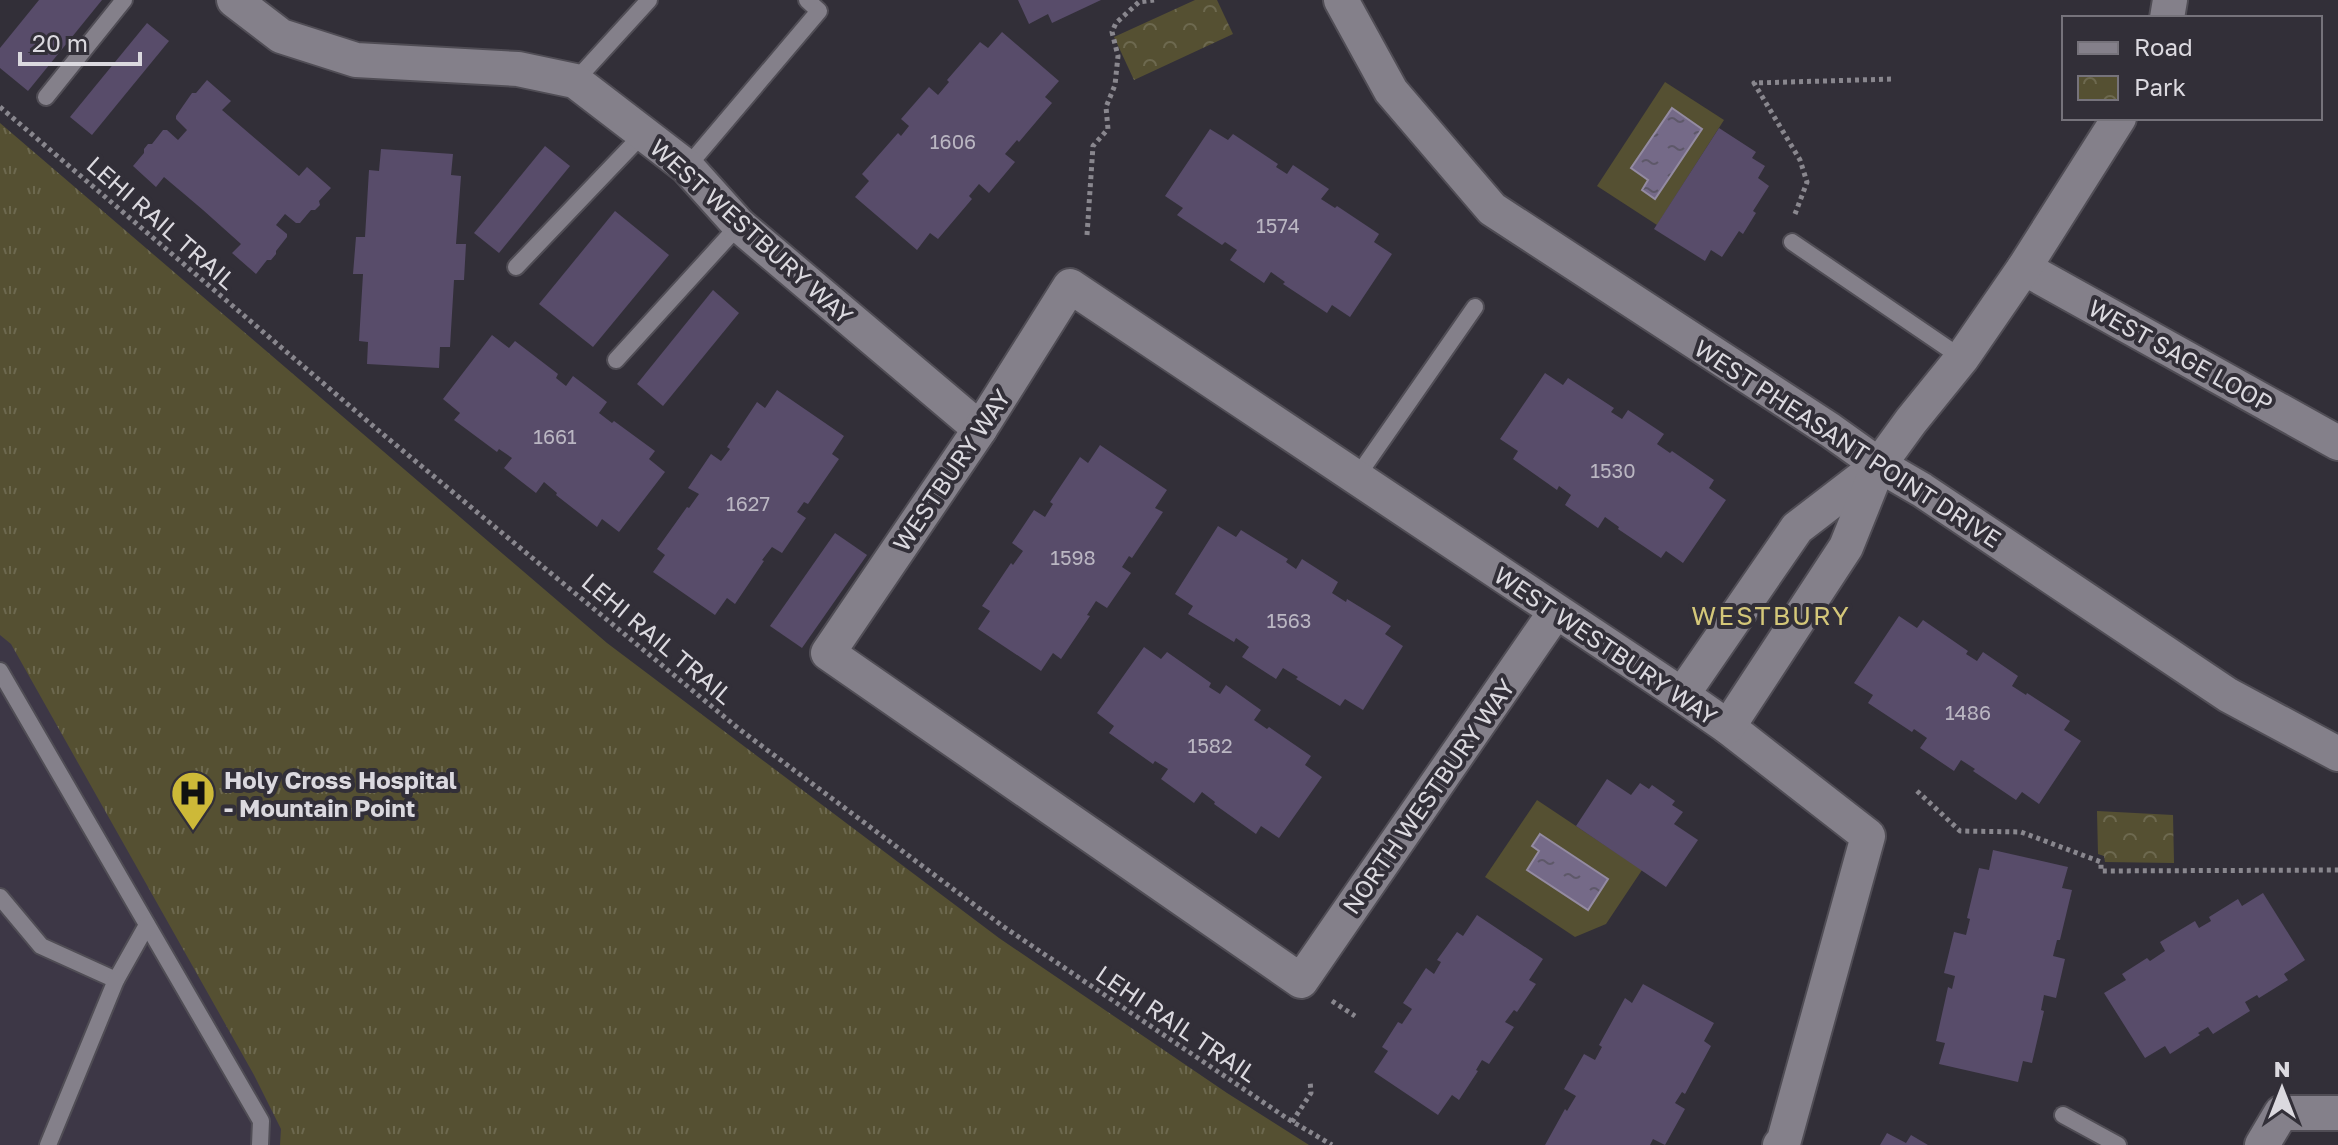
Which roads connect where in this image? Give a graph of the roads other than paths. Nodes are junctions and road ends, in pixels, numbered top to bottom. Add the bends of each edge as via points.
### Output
1 (124, 0) edge
2 (234, 0) edge
3 (649, 0) edge
4 (807, 0) edge
5 (1341, 0) edge
6 (575, 81) junction
7 (46, 97) dead end
8 (2118, 120) edge
9 (643, 134) junction
10 (687, 167) junction
11 (739, 225) junction
12 (1792, 242) dead end
13 (516, 267) dead end
14 (2024, 268) junction
15 (1070, 286) joint
16 (1475, 307) dead end
17 (1962, 358) junction
18 (616, 360) dead end
19 (980, 429) junction
20 (2338, 443) edge
21 (1879, 465) junction
22 (1356, 478) junction
23 (1556, 611) junction
24 (0, 671) edge
25 (1682, 695) junction
26 (1728, 727) junction
27 (2338, 754) edge
28 (0, 897) edge
29 (147, 925) junction
30 (116, 980) junction
31 (1301, 981) joint
32 (2338, 1113) edge
33 (2063, 1115) dead end
34 (48, 1145) edge
35 (260, 1145) edge
36 (1780, 1145) edge
37 (2118, 1145) edge
38 (2262, 1145) edge

1 - 7 lane
2 - 6 street, WEST WESTBURY WAY via 281,36 356,60 518,69
3 - 6 lane
4 - 10 lane via 819,11
5 - 21 street, WEST PHEASANT POINT DRIVE via 1391,91 1492,209
6 - 9 street, WEST WESTBURY WAY
8 - 14 street
9 - 10 street, WEST WESTBURY WAY
9 - 13 lane
10 - 11 street, WEST WESTBURY WAY
11 - 18 lane
11 - 19 street, WEST WESTBURY WAY
12 - 17 lane
14 - 17 street
14 - 20 street, WEST SAGE LOOP
15 - 19 street, WESTBURY WAY
15 - 22 street, WEST WESTBURY WAY
16 - 22 lane
17 - 21 street
19 - 31 street, WESTBURY WAY via 828,653
21 - 25 street via 1797,528
21 - 26 street via 1846,547
21 - 27 street, WEST PHEASANT POINT DRIVE via 2228,695
22 - 23 street, WEST WESTBURY WAY
23 - 25 street, WEST WESTBURY WAY
23 - 31 street, NORTH WESTBURY WAY
24 - 29 lane
25 - 26 street, WEST WESTBURY WAY
26 - 36 street, WEST WESTBURY WAY via 1868,836
28 - 30 lane via 41,946
29 - 30 lane
29 - 35 lane via 261,1121
30 - 34 lane
32 - 38 street via 2281,1113
33 - 37 lane

